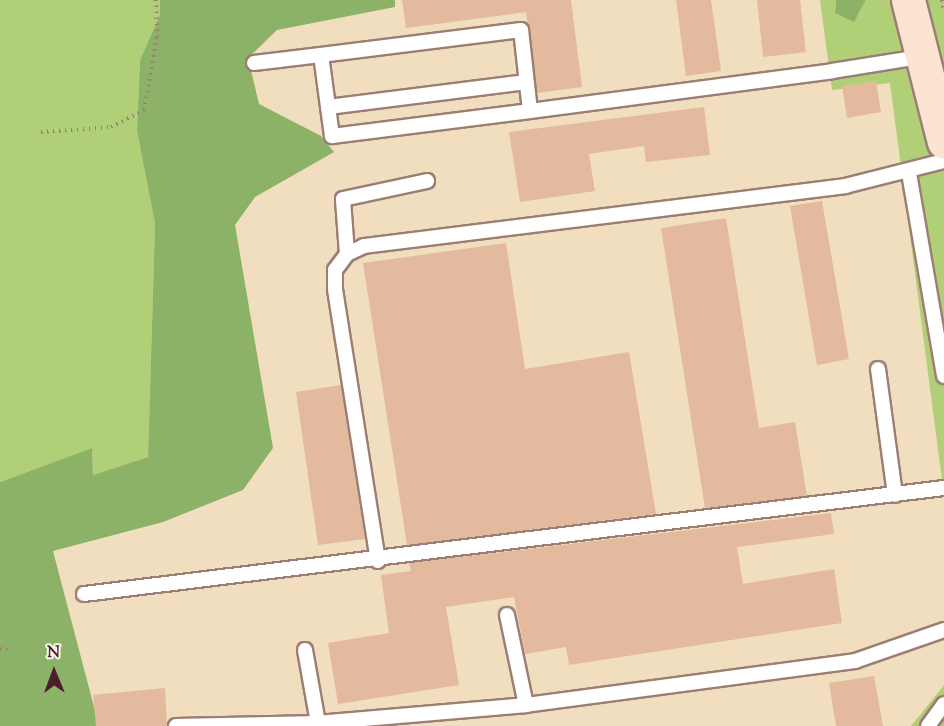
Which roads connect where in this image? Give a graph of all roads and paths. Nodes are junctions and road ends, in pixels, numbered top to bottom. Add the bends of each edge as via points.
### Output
1 (156, 0) edge
2 (908, 0) edge
3 (942, 0) edge
4 (944, 10) edge
5 (321, 55) junction
6 (919, 57) junction
7 (254, 63) dead end
8 (526, 82) junction
9 (328, 107) junction
10 (530, 111) junction
11 (41, 132) dead end
12 (944, 142) edge
13 (944, 161) edge
14 (909, 173) junction
15 (427, 181) dead end
16 (347, 254) junction
17 (878, 369) dead end
18 (944, 376) edge
19 (944, 488) edge
20 (895, 495) junction
21 (378, 561) junction
22 (84, 594) dead end
23 (507, 615) dead end
24 (944, 630) edge
25 (0, 649) edge
26 (8, 650) dead end
27 (305, 650) dead end
28 (944, 704) edge
29 (526, 705) junction
30 (318, 723) junction
31 (176, 726) edge
32 (928, 726) edge

1 - 11 path via 157,37 144,110 111,127
2 - 6 main road
3 - 4 path
5 - 7 lane
5 - 8 lane via 521,30
5 - 9 lane
6 - 10 lane
6 - 12 main road
8 - 9 lane
8 - 10 lane
9 - 10 lane via 332,136
13 - 14 lane
14 - 16 lane via 845,186 364,246
14 - 18 lane
15 - 16 lane via 343,199
16 - 21 lane via 335,270 335,288
17 - 20 lane
19 - 20 lane
20 - 21 lane
21 - 22 lane
23 - 29 lane
24 - 29 lane via 855,661
25 - 26 path
27 - 30 lane
28 - 32 lane
29 - 30 lane
30 - 31 lane

